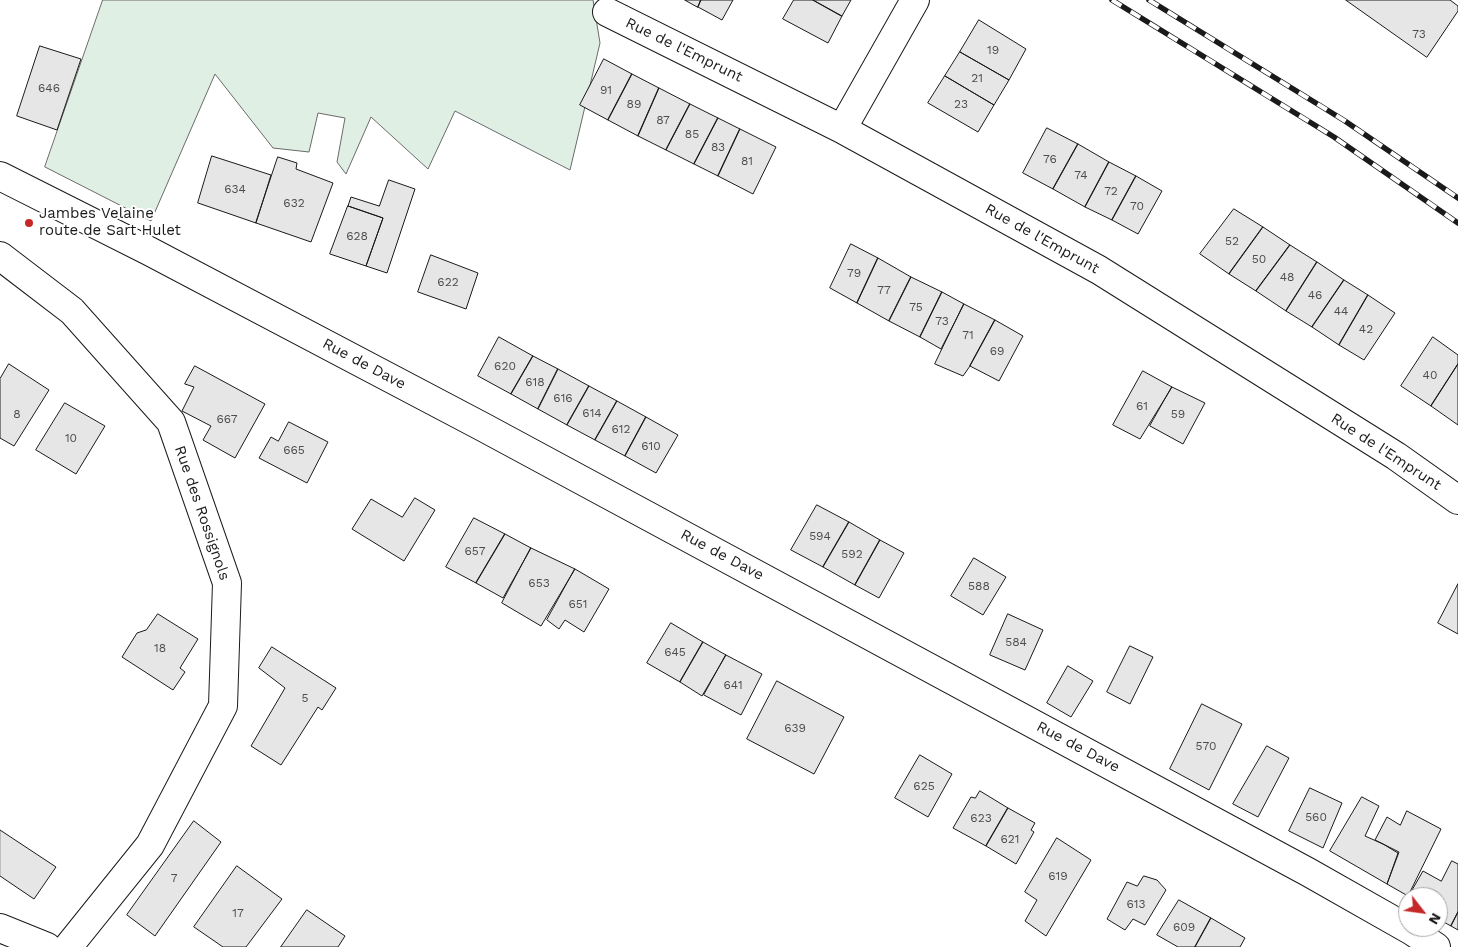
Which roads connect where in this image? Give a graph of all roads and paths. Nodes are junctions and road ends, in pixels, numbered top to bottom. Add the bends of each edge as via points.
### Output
1 (915, 0) edge
2 (607, 12) dead end
3 (842, 129) junction
4 (0, 176) edge
5 (0, 256) edge
6 (1458, 500) edge
7 (0, 928) edge
8 (47, 947) edge
9 (68, 947) edge
10 (1436, 947) edge

1 - 3 street
2 - 3 street, Rue de l'Emprunt
3 - 6 street, Rue de l'Emprunt via 1099,270 1396,456
4 - 10 street, Rue de Dave via 149,251 661,522 1308,872
5 - 9 street, Rue des Rossignols via 72,311 171,422 228,583 223,706 150,845
7 - 8 street

